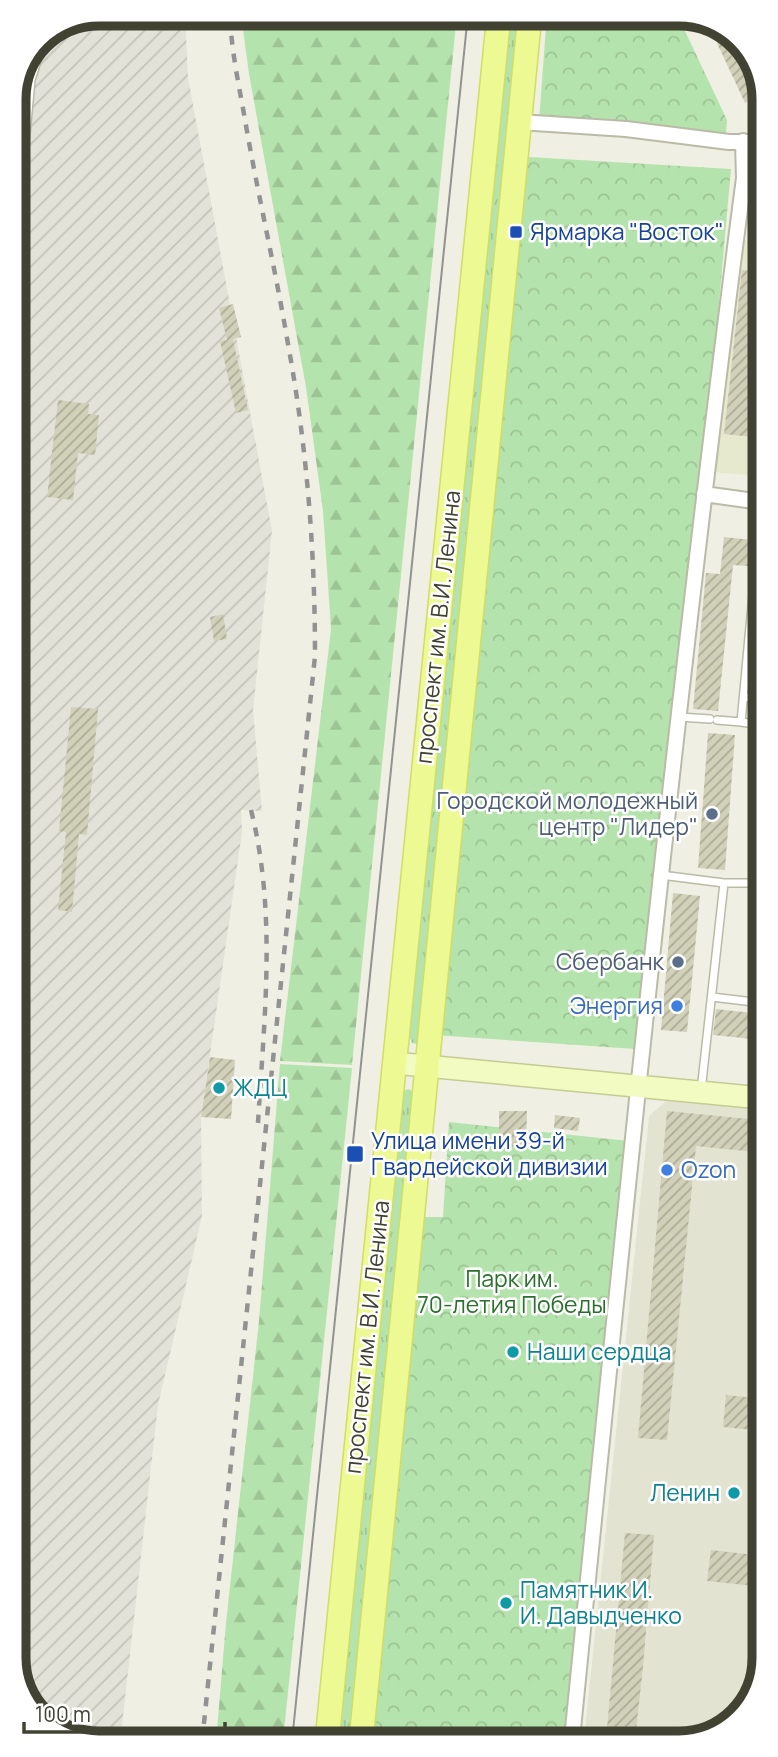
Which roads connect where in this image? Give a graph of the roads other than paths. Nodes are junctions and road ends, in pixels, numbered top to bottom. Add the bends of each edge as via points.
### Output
1 (498, 26) edge
2 (529, 26) edge
3 (32, 71) edge
4 (519, 122) junction
5 (26, 133) edge
6 (743, 141) junction
7 (752, 142) edge
8 (704, 495) junction
9 (752, 501) edge
10 (752, 607) edge
11 (744, 697) junction
12 (752, 698) edge
13 (679, 717) junction
14 (741, 722) junction
15 (752, 724) edge
16 (661, 875) junction
17 (724, 883) junction
18 (752, 883) edge
19 (712, 998) junction
20 (752, 1002) edge
21 (394, 1063) junction
22 (429, 1066) junction
23 (637, 1084) junction
24 (701, 1091) junction
25 (752, 1097) edge
26 (328, 1731) edge
27 (362, 1731) edge
28 (573, 1731) edge

1 - 21 main road, проспект им. В.И. Ленина
2 - 4 main road, проспект им. В.И. Ленина
3 - 5 lane
4 - 6 street
4 - 22 main road, проспект им. В.И. Ленина
6 - 7 street
6 - 8 street via 744,178
8 - 9 street
8 - 13 street
10 - 11 lane
11 - 12 lane
11 - 14 lane
13 - 14 lane
13 - 16 street
14 - 15 lane
16 - 17 lane
16 - 23 street
17 - 18 lane
17 - 19 lane
19 - 20 lane
19 - 24 lane
21 - 22 main road
21 - 26 main road, проспект им. В.И. Ленина
22 - 23 main road
22 - 27 main road, проспект им. В.И. Ленина
23 - 24 main road
23 - 28 street
24 - 25 main road

